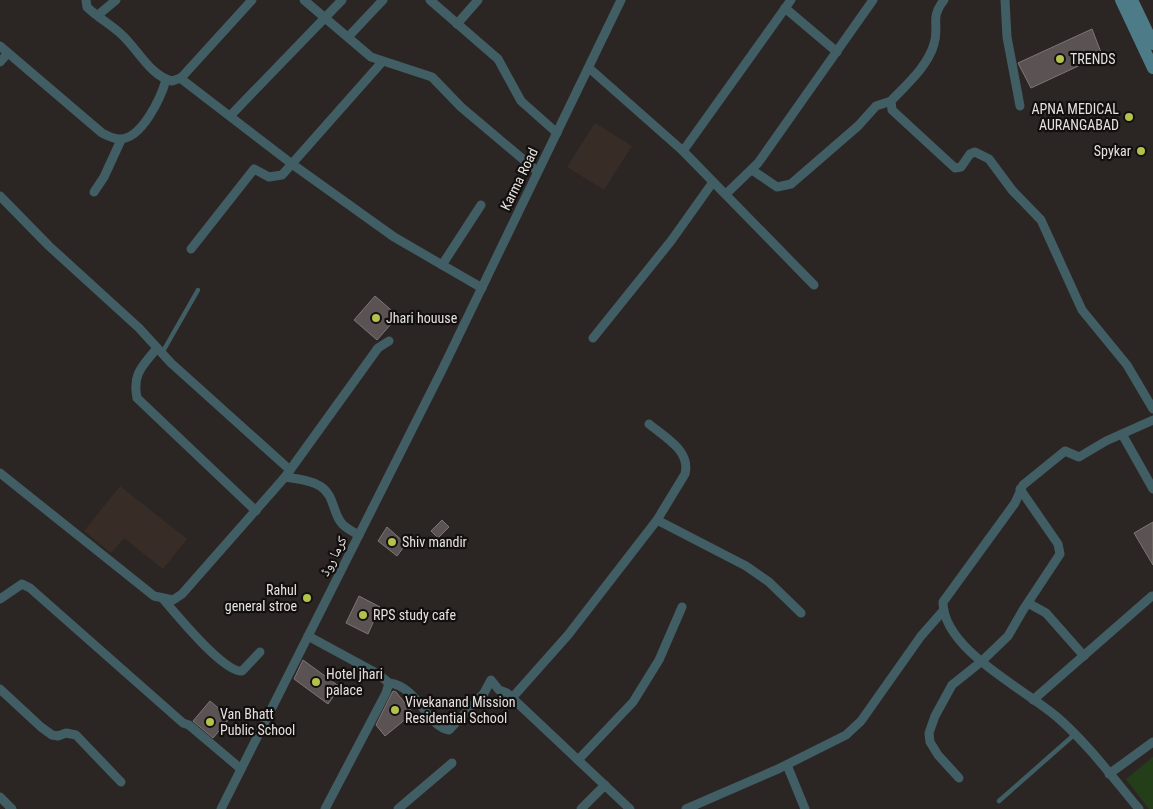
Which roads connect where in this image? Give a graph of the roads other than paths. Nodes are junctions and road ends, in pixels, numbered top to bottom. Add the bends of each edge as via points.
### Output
1 (86, 0) edge
2 (116, 0) edge
3 (252, 0) edge
4 (304, 0) edge
5 (342, 0) edge
6 (383, 0) edge
7 (430, 0) edge
8 (478, 0) edge
9 (791, 0) edge
10 (872, 0) edge
11 (944, 0) edge
12 (1005, 0) edge
13 (1121, 0) edge
14 (1132, 0) edge
15 (619, 1) edge
16 (785, 8) junction
17 (98, 15) junction
18 (326, 18) junction
19 (457, 24) junction
20 (349, 36) junction
21 (1153, 44) edge
22 (0, 46) edge
23 (837, 52) junction
24 (8, 53) junction
25 (0, 62) edge
26 (382, 62) junction
27 (589, 68) junction
28 (1153, 68) edge
29 (180, 78) junction
30 (166, 80) junction
31 (891, 101) junction
32 (1020, 106) dead end
33 (230, 116) junction
34 (557, 133) junction
35 (122, 140) junction
36 (683, 151) junction
37 (292, 164) junction
38 (752, 170) junction
39 (537, 172) junction
40 (713, 182) junction
41 (94, 192) dead end
42 (726, 194) junction
43 (0, 196) edge
44 (481, 205) dead end
45 (191, 249) dead end
46 (442, 265) junction
47 (814, 285) dead end
48 (482, 288) junction
49 (198, 290) dead end
50 (593, 338) dead end
51 (389, 341) dead end
52 (159, 350) junction
53 (442, 370) joint
54 (1153, 409) edge
55 (1153, 420) edge
56 (649, 424) dead end
57 (1122, 434) junction
58 (0, 474) edge
59 (288, 474) junction
60 (1020, 489) junction
61 (1153, 489) edge
62 (256, 511) junction
63 (657, 520) junction
64 (359, 535) junction
65 (1152, 596) edge
66 (0, 599) edge
67 (164, 600) junction
68 (1028, 603) junction
69 (682, 607) dead end
70 (943, 611) junction
71 (801, 613) dead end
72 (308, 636) junction
73 (260, 652) dead end
74 (1084, 656) junction
75 (982, 661) junction
76 (388, 683) junction
77 (0, 689) edge
78 (512, 698) junction
79 (1033, 700) junction
80 (1075, 734) junction
81 (1153, 742) edge
82 (578, 760) junction
83 (452, 763) dead end
84 (787, 764) junction
85 (241, 769) junction
86 (1110, 774) junction
87 (959, 778) dead end
88 (121, 782) dead end
89 (605, 785) junction
90 (0, 797) edge
91 (999, 801) dead end
92 (12, 809) edge
93 (221, 809) edge
94 (325, 809) edge
95 (398, 809) edge
96 (581, 809) edge
97 (630, 809) edge
98 (686, 809) edge
99 (805, 809) edge
100 (1138, 809) edge

1 - 17 street via 87,7
2 - 17 street
3 - 29 street
4 - 18 street
5 - 18 street
6 - 20 street
7 - 19 street
8 - 19 street
9 - 16 street
10 - 23 street
11 - 31 street via 934,17 932,50 924,64
12 - 32 street via 1007,37
13 - 28 main road
14 - 21 main road
15 - 27 street, Karma Road
16 - 23 street
16 - 36 street
17 - 30 street via 129,41 154,71
18 - 20 street
18 - 33 street
19 - 34 street via 498,59 521,101
20 - 26 street via 371,57
22 - 24 street
23 - 38 street
24 - 25 street
24 - 35 street via 102,133
26 - 37 street
26 - 39 street via 432,78
27 - 34 street, Karma Road
27 - 36 street
29 - 30 street
29 - 33 street
30 - 35 street via 156,107
31 - 38 street via 876,106 858,126 791,184 777,186
31 - 54 street via 892,110 950,165 961,167 975,152 989,158 997,167 1012,190 1041,220 1082,310 1124,360
33 - 37 street
34 - 39 street, Karma Road
35 - 41 street
36 - 40 street
37 - 45 street via 278,177 269,177 254,169
37 - 46 street via 394,237
38 - 42 street
39 - 48 street, Karma Road
40 - 42 street
40 - 50 street via 671,241
42 - 47 street
43 - 52 street
44 - 46 street
46 - 48 street
48 - 53 street, Karma Road
49 - 52 lane
51 - 59 street via 378,348
52 - 59 street
52 - 62 street via 137,374 134,386 137,398
53 - 64 street, کرما روڈ
55 - 57 street
56 - 63 street via 683,454 687,466
57 - 60 street via 1079,457 1068,451 1058,455
57 - 61 street
58 - 67 street via 154,596
59 - 62 street
59 - 64 street via 323,488 333,501 339,520
60 - 68 street via 1060,548 1057,560
60 - 70 street via 1015,503 947,593
62 - 67 street via 182,594 173,600
63 - 71 street via 746,566 769,582
63 - 78 street via 568,634
64 - 72 street, کرما روڈ
65 - 74 street
66 - 85 street via 19,586 30,588 183,723
67 - 73 street via 209,649 234,670 242,671
68 - 74 street via 1046,613
68 - 75 street via 1008,636
69 - 82 street via 637,697
70 - 75 street via 950,628
70 - 84 street via 921,636 861,721 846,735
72 - 76 street via 378,674
72 - 85 street, کرما روڈ
74 - 79 street
75 - 79 street
75 - 87 street via 952,684 929,733 938,756
76 - 78 street via 397,684 410,693 443,729 449,730 484,694 491,680
76 - 94 street via 386,693
77 - 88 street via 47,732 76,736
78 - 82 street
79 - 80 street
80 - 86 street
80 - 91 lane
81 - 86 street
82 - 89 street
83 - 95 street
84 - 98 street
84 - 99 street
85 - 93 street, کرما روڈ
86 - 100 street
89 - 96 street
89 - 97 street
90 - 92 street

